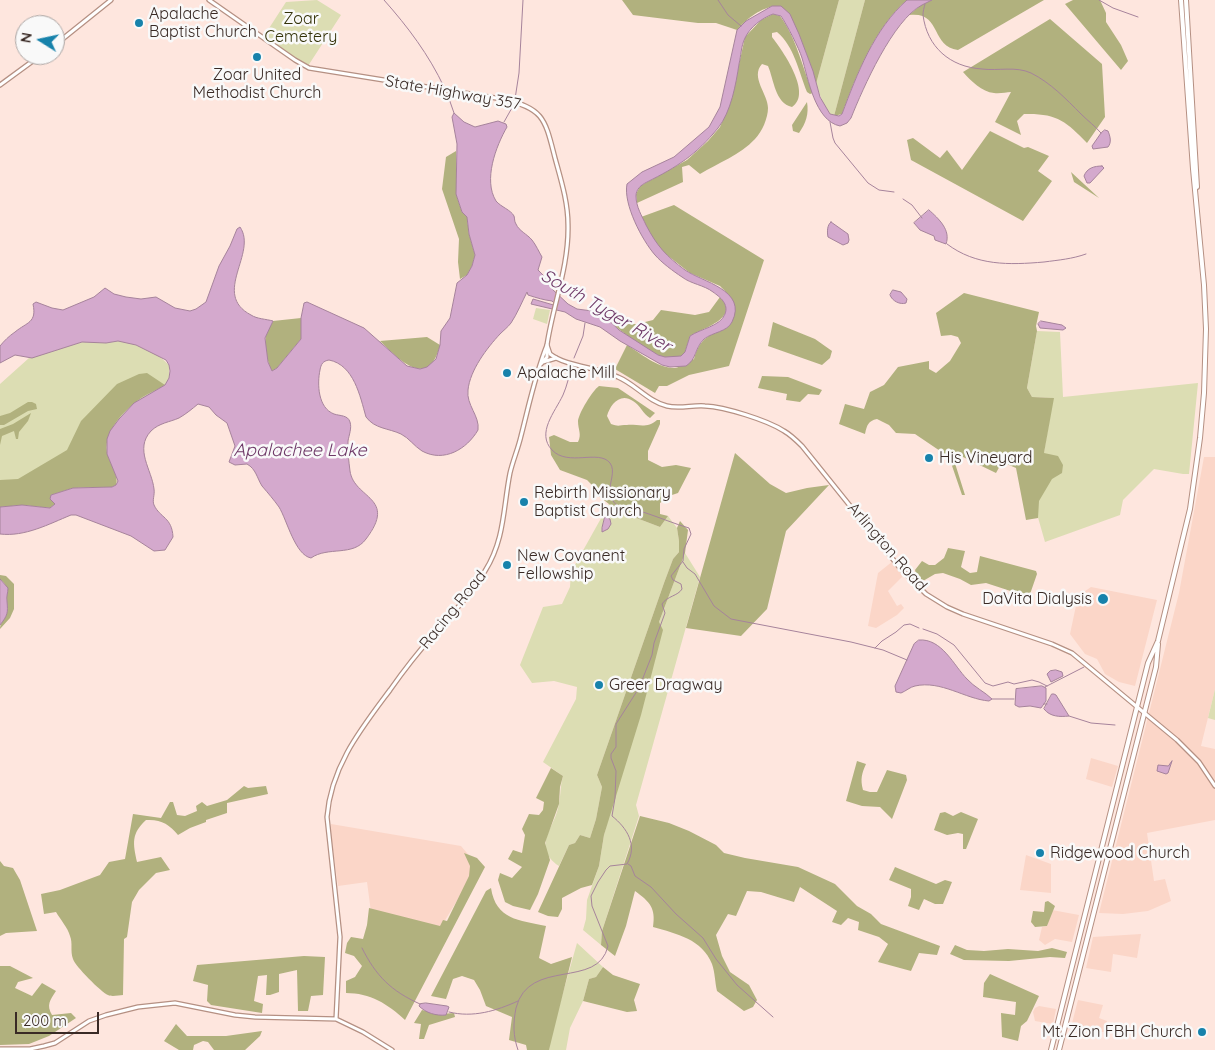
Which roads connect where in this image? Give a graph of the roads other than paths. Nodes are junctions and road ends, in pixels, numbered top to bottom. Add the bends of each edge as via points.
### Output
1 (111, 0) edge
2 (209, 0) edge
3 (1181, 0) edge
4 (1186, 0) edge
5 (65, 36) edge
6 (27, 65) edge
7 (1188, 65) junction
8 (0, 85) edge
9 (547, 347) junction
10 (549, 354) junction
11 (542, 356) junction
12 (556, 358) junction
13 (543, 362) junction
14 (539, 366) junction
15 (1158, 641) junction
16 (1138, 707) junction
17 (1144, 713) junction
18 (1215, 786) edge
19 (336, 1019) junction
20 (0, 1049) edge
21 (392, 1050) edge
22 (1051, 1050) edge
23 (1060, 1050) edge

1 - 5 main road
2 - 9 main road, State Highway 357 via 309,68 513,102 528,106 543,119 566,203 568,222 562,277
3 - 7 main road
4 - 7 main road
6 - 8 main road
7 - 15 main road via 1206,361 1190,509
9 - 10 main road, Arlington Road
9 - 11 main road, Racing Road
10 - 11 main road
10 - 12 main road, Arlington Road
10 - 13 main road, Racing Road
11 - 14 main road, Racing Road
12 - 13 main road, Racing Road
12 - 16 main road, Arlington Road via 611,374 665,406 711,406 783,430 802,446 900,568 926,594 963,614 1069,651
13 - 14 main road, Racing Road
14 - 19 main road, Racing Road via 511,468 505,515 495,551 481,578 399,677 364,725 345,753 330,793 328,834 340,937
15 - 16 main road via 1148,664
15 - 17 main road via 1156,667
16 - 17 main road, Arlington Road
16 - 22 main road
17 - 18 main road, Arlington Road via 1196,758
17 - 23 main road
19 - 20 main road via 255,1017 180,1004 158,1004 106,1015 44,1046
19 - 21 main road

